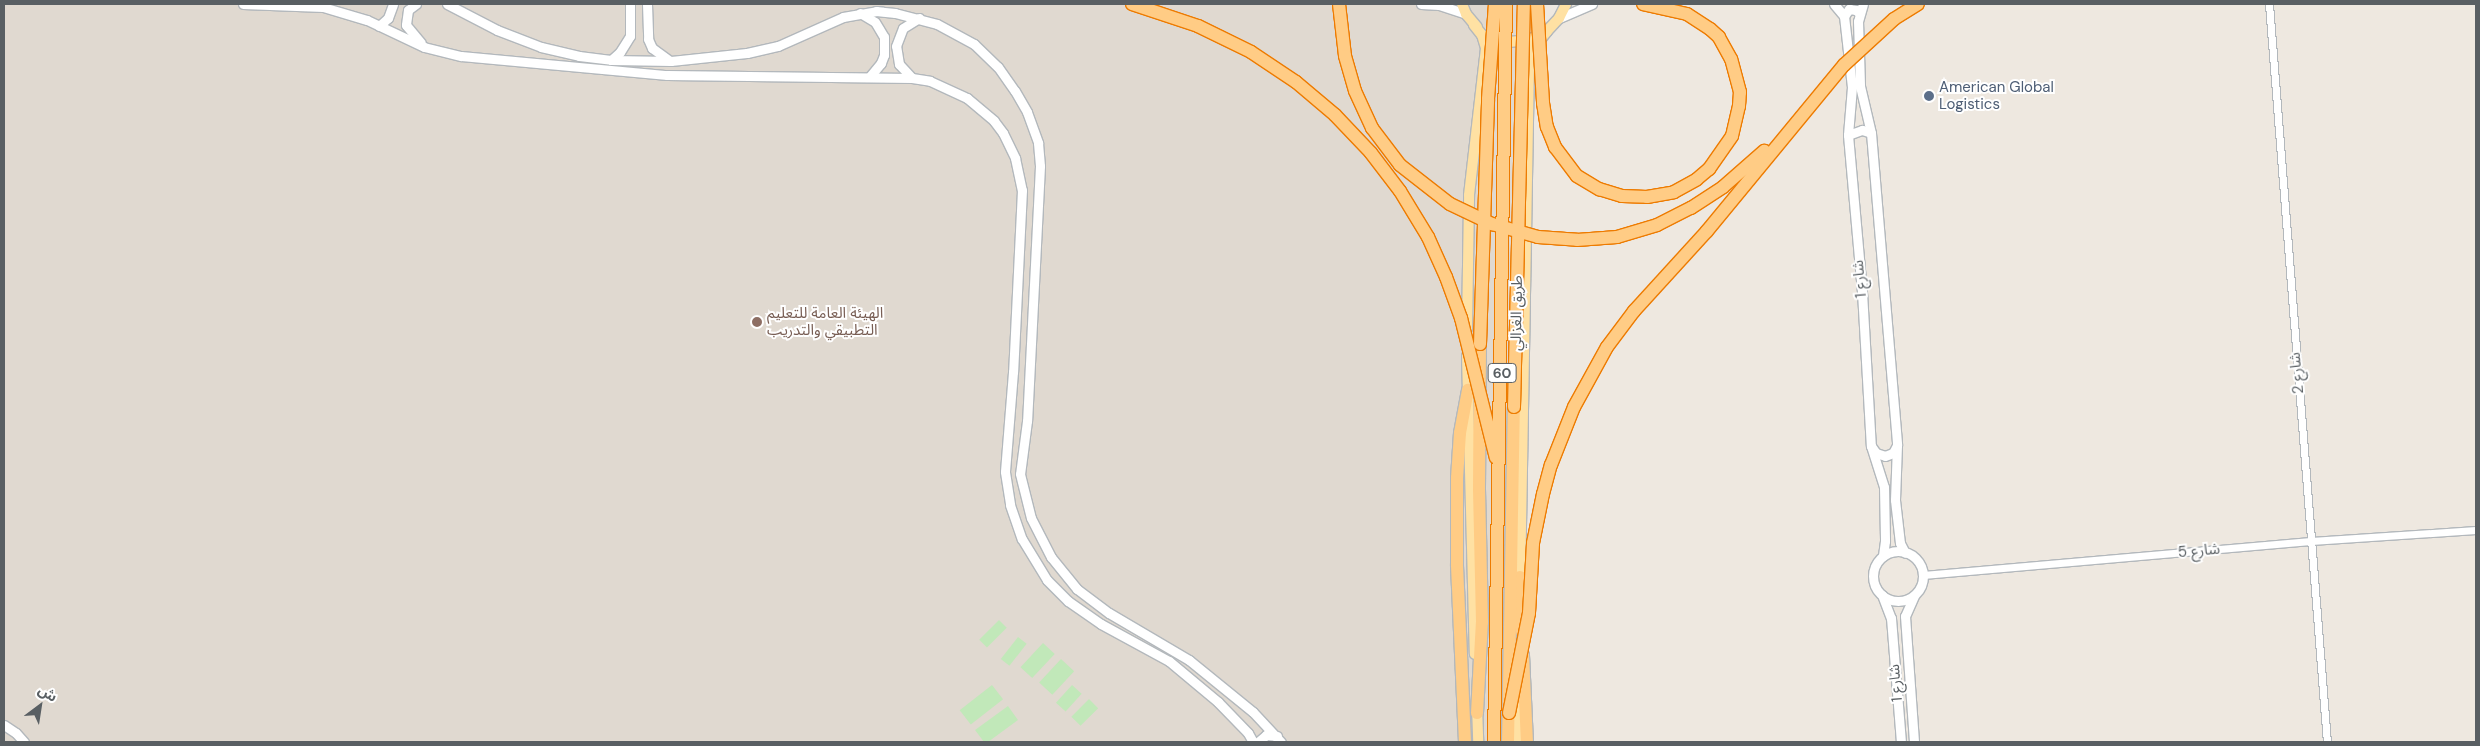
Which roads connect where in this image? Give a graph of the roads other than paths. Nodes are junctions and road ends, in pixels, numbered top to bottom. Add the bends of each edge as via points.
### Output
1 (243, 4) edge
2 (393, 4) edge
3 (416, 4) edge
4 (446, 4) edge
5 (630, 4) edge
6 (647, 4) edge
7 (1132, 4) edge
8 (1339, 4) edge
9 (1421, 4) edge
10 (1462, 4) edge
11 (1495, 4) edge
12 (1506, 4) edge
13 (1524, 4) edge
14 (1537, 4) edge
15 (1566, 4) edge
16 (1592, 4) edge
17 (1643, 4) edge
18 (1834, 4) edge
19 (1918, 4) edge
20 (2270, 4) edge
21 (1861, 8) edge
22 (860, 13) junction
23 (1466, 14) junction
24 (1844, 16) junction
25 (920, 18) junction
26 (1559, 18) junction
27 (1474, 24) junction
28 (379, 26) junction
29 (1547, 31) junction
30 (424, 47) junction
31 (611, 60) junction
32 (671, 61) junction
33 (870, 76) junction
34 (912, 78) junction
35 (1810, 103) junction
36 (1871, 133) junction
37 (1848, 135) junction
38 (1468, 390) junction
39 (1897, 445) junction
40 (1871, 446) junction
41 (1500, 476) junction
42 (2476, 530) edge
43 (2311, 541) junction
44 (1905, 553) junction
45 (1883, 556) junction
46 (1923, 575) junction
47 (1520, 577) junction
48 (1882, 595) junction
49 (1914, 596) junction
50 (1233, 694) junction
51 (1218, 702) junction
52 (1477, 713) junction
53 (1508, 713) junction
54 (4, 725) edge
55 (1279, 739) edge
56 (25, 741) edge
57 (1253, 742) edge
58 (1258, 742) edge
59 (1465, 742) edge
60 (1478, 742) edge
61 (1494, 742) edge
62 (1508, 742) edge
63 (1518, 742) edge
64 (1526, 742) edge
65 (1901, 742) edge
66 (1914, 742) edge
67 (2327, 742) edge

1 - 28 street via 323,7
2 - 28 street via 388,18
3 - 30 street via 408,10 406,25
4 - 31 street via 542,48
5 - 31 street via 630,36
6 - 32 street via 648,39 652,48
7 - 41 highway, bridge via 1198,26 1251,52 1309,93 1371,153 1400,191 1428,237 1446,276 1461,318
8 - 35 highway, bridge via 1345,56 1355,91 1372,128 1400,165 1450,204 1492,224 1538,237 1577,240 1617,237 1657,225 1723,187 1753,162
9 - 23 street via 1440,5
10 - 23 main road
11 - 52 highway, bridge via 1488,99 1480,344 1482,622
12 - 41 highway, طريق الغزالي / 60, bridge
13 - 53 highway, طريق الغزالي / 60, bridge
14 - 17 highway, bridge via 1543,104 1555,147 1578,176 1599,189 1622,196 1647,198 1674,192 1697,180 1709,169 1732,136 1740,92 1732,59 1710,29 1687,14
15 - 26 main road, طريق الغزالي
16 - 26 street
18 - 24 street
19 - 35 highway, bridge via 1874,35
20 - 43 street, شارع 2
21 - 24 street via 1848,9
21 - 36 street, شارع 1 via 1862,97
22 - 25 street via 895,12
22 - 32 street via 764,50
22 - 33 street via 875,22 884,37 884,55
23 - 27 main road
24 - 37 street, شارع 1 via 1852,87
25 - 34 street via 903,28 896,46 899,64
25 - 50 street via 974,44 998,67 1027,112 1038,143 1040,166 1027,421 1020,474 1031,518 1051,557 1077,589 1109,613 1189,660
26 - 29 main road, طريق الغزالي
27 - 29 main road via 1490,36 1509,42 1529,40
27 - 38 main road via 1486,48 1469,195
28 - 30 street
29 - 47 main road, طريق الغزالي via 1535,46 1529,63
30 - 33 street via 461,56 667,75
31 - 32 street
33 - 34 street
34 - 51 street via 930,81 967,98 980,108 1003,133 1015,158 1022,204 1005,472 1010,505 1022,539 1047,580 1068,601 1101,624 1169,661
35 - 53 highway, bridge via 1706,231 1634,311 1607,347 1574,407 1550,465 1542,494 1533,543 1529,613
36 - 37 street via 1862,130
36 - 39 street, شارع 1
37 - 40 street, شارع 1
38 - 52 main road
38 - 59 highway via 1460,433 1457,478 1457,564
39 - 40 street via 1893,453 1885,456 1876,453
39 - 44 street, شارع 1 via 1895,500 1900,543
40 - 45 street, شارع 1 via 1884,486 1886,533
41 - 61 highway, طريق الغزالي / 60, bridge
42 - 43 street, شارع 5
43 - 46 street, شارع 5
43 - 67 street, شارع 2
44 - 45 street
44 - 46 street via 1918,562
45 - 48 street via 1873,573 1874,583
46 - 49 street
47 - 63 main road, طريق الغزالي
47 - 64 highway
48 - 49 street via 1898,601
48 - 65 street, شارع 1 via 1891,618
49 - 66 street, شارع 1 via 1905,616
50 - 51 street via 1230,700
50 - 55 street
51 - 57 street
52 - 60 main road
53 - 62 highway, طريق الغزالي / 60
54 - 56 street
55 - 58 street via 1266,735

